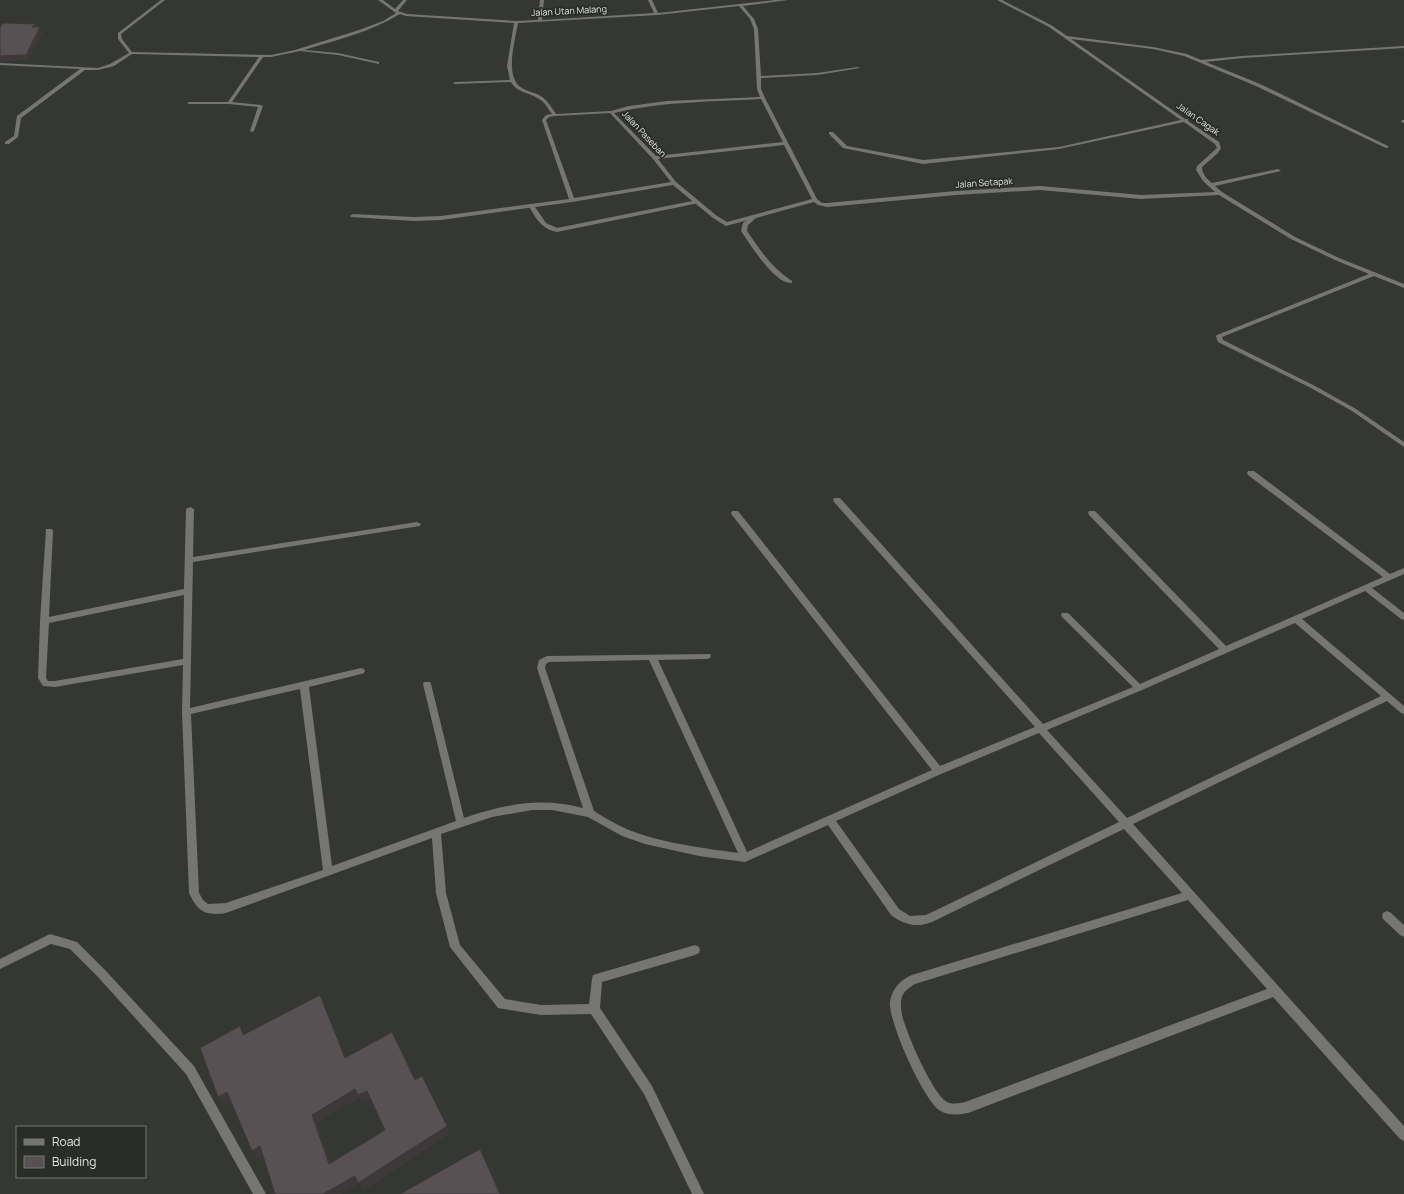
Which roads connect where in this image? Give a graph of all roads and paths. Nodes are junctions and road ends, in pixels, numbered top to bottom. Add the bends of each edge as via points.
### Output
1 (163, 0) edge
2 (380, 0) edge
3 (405, 0) edge
4 (542, 0) edge
5 (650, 0) edge
6 (786, 0) edge
7 (999, 0) edge
8 (778, 1) edge
9 (741, 6) junction
10 (397, 12) junction
11 (657, 14) junction
12 (540, 21) junction
13 (516, 22) junction
14 (1067, 37) junction
15 (1404, 47) edge
16 (296, 51) junction
17 (131, 53) junction
18 (261, 57) junction
19 (1202, 61) junction
20 (377, 63) dead end
21 (0, 64) edge
22 (858, 68) dead end
23 (83, 69) junction
24 (759, 77) junction
25 (512, 81) junction
26 (455, 83) dead end
27 (763, 98) junction
28 (189, 103) dead end
29 (228, 103) junction
30 (611, 112) junction
31 (555, 115) junction
32 (1186, 120) junction
33 (252, 131) dead end
34 (831, 133) dead end
35 (7, 143) dead end
36 (785, 143) junction
37 (1386, 147) dead end
38 (655, 158) junction
39 (1278, 171) dead end
40 (674, 183) junction
41 (1210, 185) junction
42 (1220, 192) junction
43 (572, 200) junction
44 (815, 200) junction
45 (697, 202) junction
46 (531, 205) junction
47 (353, 216) dead end
48 (753, 218) junction
49 (1374, 274) junction
50 (790, 282) dead end
51 (1404, 286) edge
52 (1404, 445) edge
53 (1251, 473) dead end
54 (837, 500) dead end
55 (190, 509) dead end
56 (735, 513) dead end
57 (1092, 513) dead end
58 (417, 524) dead end
59 (49, 531) dead end
60 (189, 560) junction
61 (1404, 571) edge
62 (1390, 578) junction
63 (1366, 588) junction
64 (188, 591) junction
65 (1065, 615) dead end
66 (1404, 617) edge
67 (1296, 619) junction
68 (44, 621) junction
69 (1225, 650) junction
70 (707, 656) dead end
71 (652, 657) junction
72 (187, 661) junction
73 (361, 671) dead end
74 (304, 684) junction
75 (428, 684) dead end
76 (1138, 688) junction
77 (1387, 697) junction
78 (1404, 711) edge
79 (186, 712) junction
80 (1042, 729) junction
81 (938, 772) junction
82 (590, 814) junction
83 (830, 820) junction
84 (460, 823) junction
85 (1126, 823) junction
86 (436, 832) junction
87 (745, 858) junction
88 (328, 872) junction
89 (1190, 895) junction
90 (1387, 916) dead end
91 (1404, 932) edge
92 (695, 950) dead end
93 (0, 964) edge
94 (1275, 990) junction
95 (594, 1010) junction
96 (1404, 1134) edge
97 (260, 1194) edge
98 (698, 1194) edge

1 - 17 street via 119,34 120,40
2 - 10 street, Jalan Utan Malang
3 - 10 street
4 - 12 street
5 - 11 street
6 - 8 street, Jalan Utan Malang
7 - 14 street, Jalan Cagak
8 - 9 street, Jalan Utan Malang
9 - 11 street, Jalan Utan Malang
9 - 24 street via 752,19 756,29
10 - 13 street, Jalan Utan Malang via 424,17
10 - 16 street via 367,29
11 - 12 street, Jalan Utan Malang
12 - 13 street, Jalan Utan Malang
13 - 25 street via 509,66
14 - 19 street via 1153,48
14 - 32 street, Jalan Cagak
15 - 19 street
16 - 18 street
16 - 20 street via 338,54
17 - 18 street
17 - 23 street via 108,67
18 - 29 street
19 - 37 street
21 - 23 street
22 - 24 street via 816,74
23 - 35 street via 19,118 16,137
24 - 27 street via 759,89
25 - 26 street
25 - 31 street via 521,91 543,99
27 - 30 street via 655,104
27 - 36 street
28 - 29 street
29 - 33 street via 262,106
30 - 31 street, Jalan Paseban
30 - 38 street, Jalan Paseban
31 - 43 street via 544,120
32 - 34 street via 1059,148 924,162 845,148
32 - 41 street, Jalan Cagak via 1219,145 1216,152 1199,167 1202,176
36 - 38 street
36 - 44 street
38 - 40 street, Jalan Paseban
39 - 41 street
40 - 43 street
40 - 45 street, Jalan Paseban
41 - 42 street, Jalan Cagak
42 - 44 street, Jalan Setapak via 1140,196 1040,188 827,205
42 - 49 street, Jalan Cagak via 1293,238
43 - 46 street
44 - 48 street, Jalan Paseban
45 - 46 street via 557,230 544,225
45 - 48 street, Jalan Paseban via 726,224
46 - 47 street via 441,218
48 - 50 street via 745,224 744,231 773,271
49 - 51 street, Jalan Cagak
49 - 52 street via 1220,336 1220,341 1354,410
53 - 62 street
54 - 80 street
55 - 60 street
56 - 81 street
57 - 69 street
58 - 60 street
59 - 68 street
60 - 64 street
61 - 62 street
62 - 63 street
63 - 66 street
63 - 67 street
64 - 68 street
64 - 72 street
65 - 76 street
67 - 69 street
67 - 77 street
68 - 72 street via 42,678 46,684
69 - 76 street
70 - 71 street
71 - 82 street via 547,659 542,662 541,668
71 - 87 street
72 - 79 street
73 - 74 street
74 - 79 street
74 - 88 street
75 - 84 street
76 - 80 street
77 - 78 street
77 - 85 street
79 - 88 street via 194,893 199,904 214,910 226,908
80 - 81 street
80 - 85 street
81 - 83 street
82 - 84 street via 571,808 532,806 492,813
82 - 87 street via 625,833 645,840 699,852
83 - 85 street via 895,912 902,918 918,922
83 - 87 street
84 - 86 street
85 - 89 street
86 - 88 street
86 - 95 street via 441,893 455,947 502,1004 540,1010
89 - 94 street
89 - 94 street via 912,980 902,987 895,1003 898,1022 935,1098 941,1105 954,1110 968,1107
90 - 91 street
92 - 95 street via 597,979
93 - 97 street via 50,939 73,945 190,1070
94 - 96 street
95 - 98 street via 648,1090

